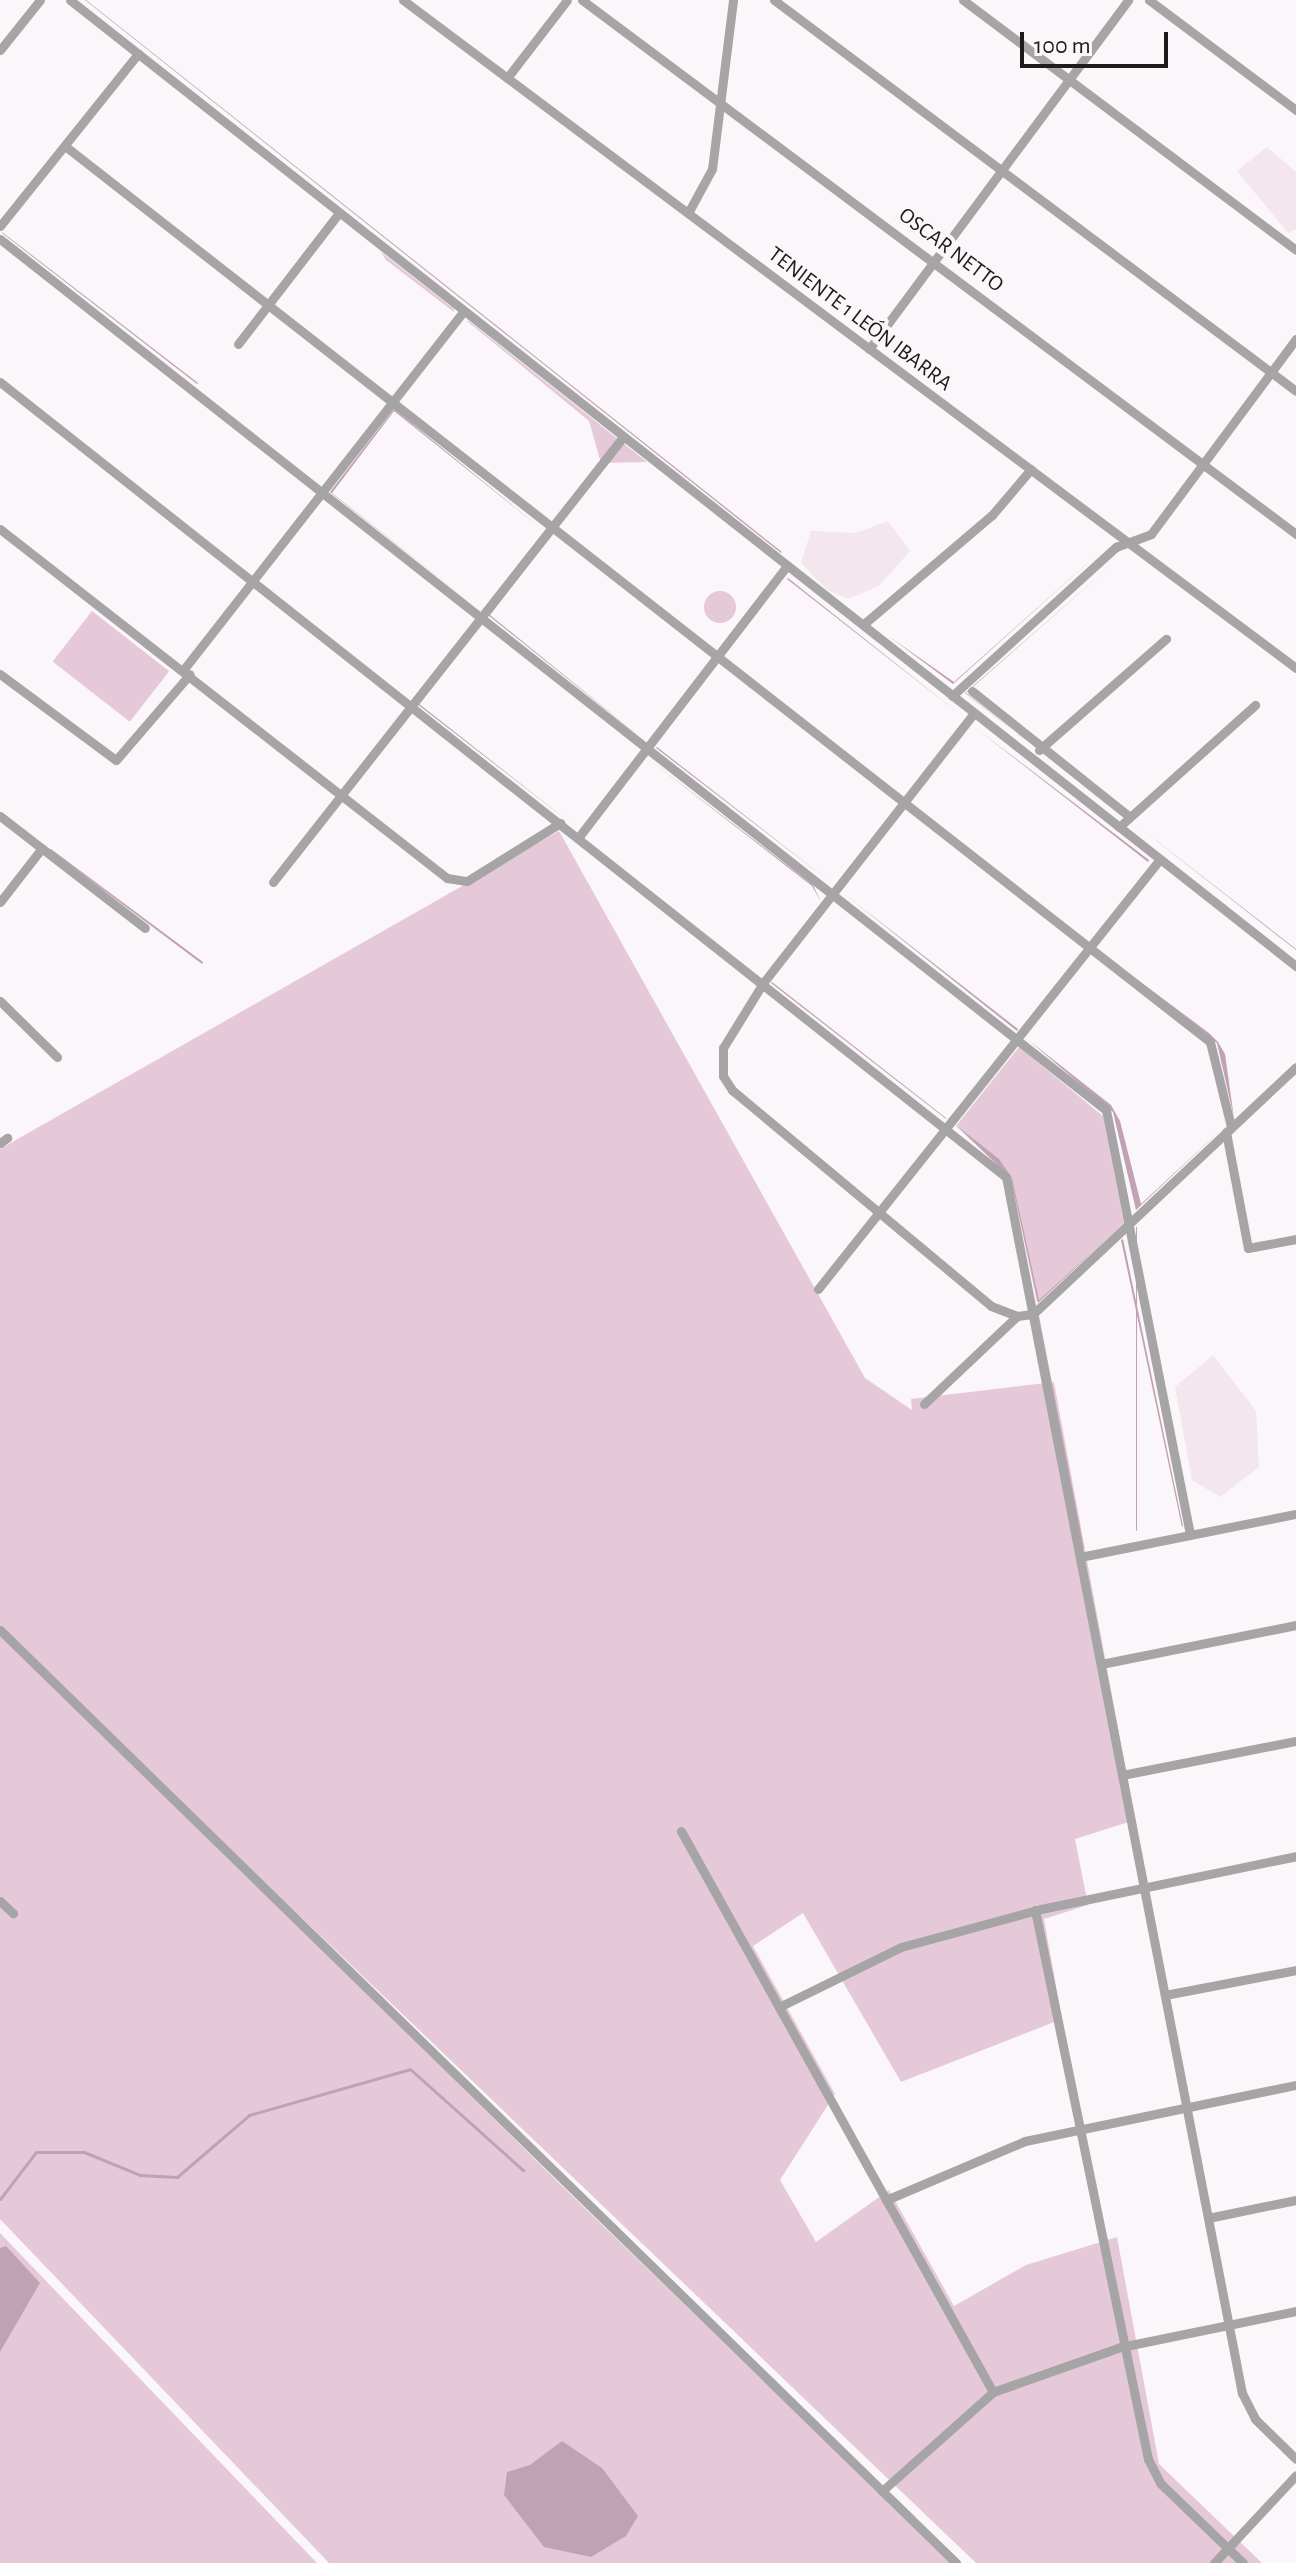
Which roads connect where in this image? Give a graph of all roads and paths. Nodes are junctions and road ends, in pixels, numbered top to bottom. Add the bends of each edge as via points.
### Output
1 (40, 0) edge
2 (70, 0) edge
3 (403, 0) edge
4 (567, 0) edge
5 (582, 0) edge
6 (733, 0) edge
7 (774, 0) edge
8 (963, 0) edge
9 (1128, 0) edge
10 (1149, 0) edge
11 (0, 50) edge
12 (138, 54) junction
13 (507, 78) junction
14 (1068, 79) junction
15 (718, 102) junction
16 (1296, 110) edge
17 (65, 146) junction
18 (1000, 170) junction
19 (339, 213) junction
20 (688, 213) junction
21 (0, 226) edge
22 (0, 239) edge
23 (1296, 250) edge
24 (933, 258) junction
25 (267, 305) junction
26 (464, 311) junction
27 (1296, 339) edge
28 (238, 344) dead end
29 (869, 349) junction
30 (1271, 372) junction
31 (0, 382) edge
32 (1296, 391) edge
33 (392, 403) junction
34 (623, 437) junction
35 (1203, 463) junction
36 (1031, 469) junction
37 (322, 493) junction
38 (551, 528) junction
39 (0, 529) edge
40 (1296, 534) edge
41 (1129, 543) junction
42 (787, 566) junction
43 (253, 582) junction
44 (481, 617) junction
45 (865, 623) junction
46 (1166, 639) dead end
47 (716, 658) junction
48 (1296, 668) edge
49 (187, 671) junction
50 (0, 674) edge
51 (968, 688) junction
52 (952, 696) junction
53 (1255, 705) dead end
54 (411, 706) junction
55 (974, 713) junction
56 (646, 748) junction
57 (1040, 748) junction
58 (1030, 757) junction
59 (341, 794) junction
60 (905, 804) junction
61 (0, 816) edge
62 (1130, 817) junction
63 (560, 823) junction
64 (1119, 827) junction
65 (578, 838) junction
66 (42, 848) junction
67 (1160, 859) junction
68 (273, 882) dead end
69 (835, 895) junction
70 (0, 902) edge
71 (145, 928) dead end
72 (1089, 948) junction
73 (1296, 966) edge
74 (763, 983) junction
75 (0, 1001) edge
76 (1017, 1038) junction
77 (57, 1057) dead end
78 (1296, 1067) edge
79 (948, 1126) junction
80 (1228, 1130) junction
81 (877, 1215) junction
82 (1132, 1221) junction
83 (1296, 1239) edge
84 (818, 1289) dead end
85 (1033, 1314) junction
86 (1017, 1316) junction
87 (924, 1404) dead end
88 (1296, 1514) edge
89 (1190, 1535) junction
90 (1080, 1557) junction
91 (1296, 1625) edge
92 (0, 1630) edge
93 (1101, 1664) junction
94 (1296, 1741) edge
95 (1122, 1775) junction
96 (681, 1831) dead end
97 (1296, 1856) edge
98 (1143, 1888) junction
99 (0, 1901) edge
100 (1035, 1910) junction
101 (13, 1913) dead end
102 (1296, 1970) edge
103 (1165, 1995) junction
104 (779, 2007) junction
105 (1296, 2085) edge
106 (1186, 2107) junction
107 (1079, 2130) junction
108 (886, 2200) junction
109 (1296, 2200) edge
110 (1208, 2218) junction
111 (1296, 2311) edge
112 (1229, 2325) junction
113 (1121, 2347) junction
114 (993, 2392) junction
115 (1296, 2459) edge
116 (1296, 2475) edge
117 (882, 2491) junction
118 (1227, 2548) junction
119 (956, 2563) edge
120 (1214, 2563) edge
121 (1243, 2563) edge

1 - 11 street
2 - 12 street
3 - 13 street, TENIENTE 1 LEÓN IBARRA
4 - 13 street
5 - 15 street, OSCAR NETTO
6 - 15 street
7 - 18 street
8 - 14 street
9 - 14 street
10 - 16 street
12 - 17 street
12 - 19 street
13 - 20 street, TENIENTE 1 LEÓN IBARRA
14 - 18 street
14 - 23 street
15 - 20 street via 712,169
15 - 24 street, OSCAR NETTO
17 - 21 street
17 - 25 street
18 - 24 street
18 - 30 street
19 - 25 street
19 - 26 street
20 - 29 street, TENIENTE 1 LEÓN IBARRA
22 - 37 street
24 - 29 street
24 - 35 street, OSCAR NETTO
25 - 28 street
25 - 33 street
26 - 33 street
26 - 34 street
27 - 30 street
29 - 36 street, TENIENTE 1 LEÓN IBARRA
30 - 32 street
30 - 35 street
31 - 43 street
33 - 37 street
33 - 38 street
34 - 38 street
34 - 42 street
35 - 40 street, OSCAR NETTO
35 - 41 street via 1151,534
36 - 41 street, TENIENTE 1 LEÓN IBARRA
36 - 45 street via 992,515
37 - 43 street
37 - 44 street
38 - 44 street
38 - 47 street
39 - 49 street
41 - 48 street, TENIENTE 1 LEÓN IBARRA
41 - 51 street
42 - 45 street
42 - 47 street
43 - 49 street
43 - 54 street
44 - 54 street
44 - 56 street
45 - 52 street
46 - 57 street
47 - 56 street
47 - 60 street
49 - 50 street via 120,760
49 - 59 street
51 - 52 street
51 - 57 street
52 - 55 street
53 - 62 street
54 - 59 street
54 - 63 street
55 - 58 street
55 - 60 street
56 - 65 street
56 - 69 street
57 - 58 street
57 - 62 street
58 - 64 street
59 - 63 street via 457,882
59 - 68 street
60 - 69 street
60 - 72 street
61 - 66 street
62 - 64 street
63 - 65 street
64 - 67 street
65 - 74 street
66 - 70 street
66 - 71 street
67 - 72 street
67 - 73 street
69 - 74 street
69 - 76 street
72 - 76 street
72 - 80 street via 1210,1042
74 - 79 street
74 - 81 street via 723,1048 723,1076
75 - 77 street
76 - 79 street
76 - 82 street via 1106,1110
78 - 80 street
79 - 81 street
79 - 85 street via 1006,1177
80 - 82 street
80 - 83 street via 1248,1248
81 - 84 street
81 - 86 street via 991,1306
82 - 85 street
82 - 89 street
85 - 86 street
85 - 90 street
86 - 87 street
88 - 89 street
89 - 90 street
90 - 93 street
91 - 93 street
92 - 117 street
93 - 95 street
94 - 95 street
95 - 98 street
96 - 104 street
97 - 98 street
98 - 100 street
98 - 103 street
99 - 101 street
100 - 104 street via 901,1947
100 - 107 street
102 - 103 street
103 - 106 street
104 - 108 street
105 - 106 street
106 - 107 street
106 - 110 street
107 - 108 street via 996,2149
107 - 113 street
108 - 114 street
109 - 110 street
110 - 112 street
111 - 112 street
112 - 113 street
112 - 115 street via 1248,2406
113 - 114 street
113 - 118 street via 1154,2475
114 - 117 street
116 - 118 street
117 - 119 street
118 - 120 street
118 - 121 street

